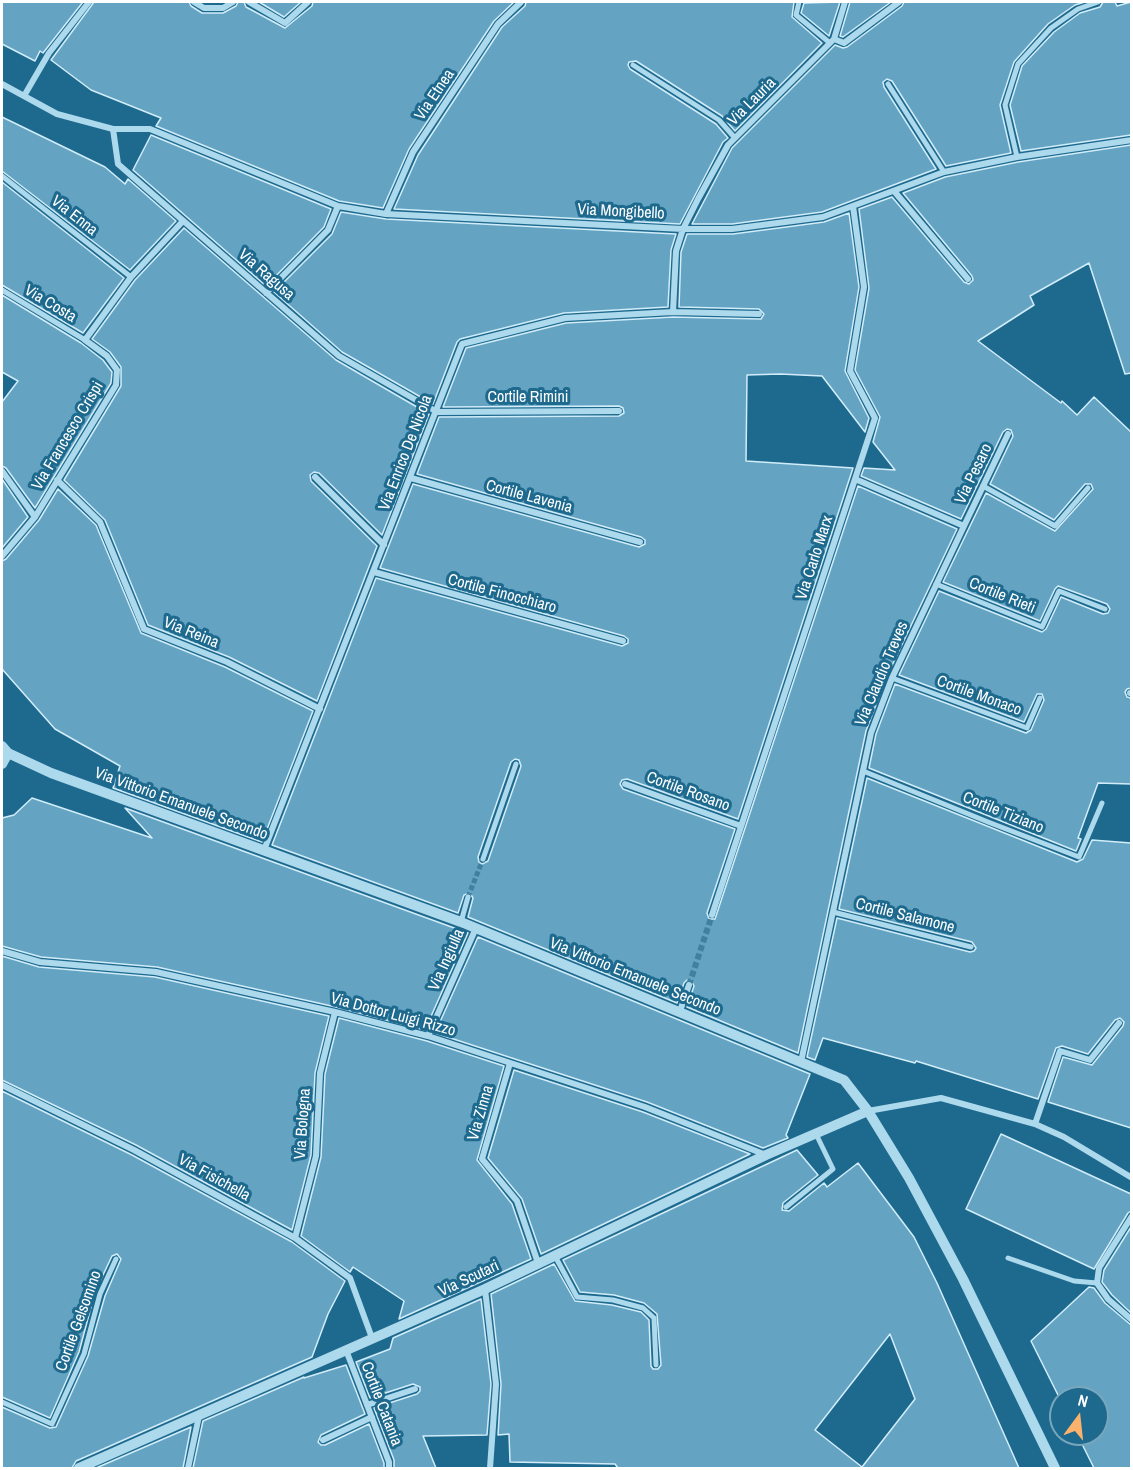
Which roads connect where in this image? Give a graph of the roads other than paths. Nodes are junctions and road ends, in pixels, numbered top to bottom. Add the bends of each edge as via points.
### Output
1 (89, 2) edge
2 (195, 2) edge
3 (233, 2) edge
4 (249, 2) edge
5 (308, 2) edge
6 (521, 2) edge
7 (799, 2) edge
8 (845, 2) edge
9 (899, 2) edge
10 (1098, 2) edge
11 (832, 41) junction
12 (633, 65) dead end
13 (2, 84) edge
14 (888, 84) dead end
15 (24, 96) junction
16 (113, 129) junction
17 (735, 138) junction
18 (1131, 140) edge
19 (1017, 157) junction
20 (944, 172) junction
21 (2, 176) edge
22 (894, 191) junction
23 (338, 206) junction
24 (853, 206) junction
25 (386, 214) junction
26 (183, 221) junction
27 (683, 229) junction
28 (131, 277) junction
29 (968, 279) dead end
30 (2, 290) edge
31 (266, 293) junction
32 (673, 312) junction
33 (759, 314) dead end
34 (84, 340) junction
35 (619, 411) dead end
36 (437, 412) junction
37 (1008, 434) dead end
38 (2, 471) edge
39 (315, 477) dead end
40 (411, 478) junction
41 (855, 479) junction
42 (57, 480) junction
43 (983, 486) junction
44 (1088, 488) dead end
45 (35, 517) junction
46 (964, 526) junction
47 (640, 542) dead end
48 (384, 545) junction
49 (2, 556) edge
50 (374, 573) junction
51 (936, 584) junction
52 (1105, 609) dead end
53 (623, 641) dead end
54 (892, 678) junction
55 (1040, 698) dead end
56 (320, 709) junction
57 (5, 749) edge
58 (2, 764) edge
59 (516, 764) dead end
60 (863, 771) junction
61 (625, 784) dead end
62 (1102, 803) dead end
63 (741, 826) junction
64 (264, 850) junction
65 (483, 859) tunnel mouth
66 (468, 897) tunnel mouth
67 (833, 912) junction
68 (712, 915) tunnel mouth
69 (461, 922) junction
70 (476, 928) junction
71 (971, 947) dead end
72 (2, 951) edge
73 (689, 985) tunnel mouth
74 (680, 1011) junction
75 (335, 1012) junction
76 (1119, 1023) dead end
77 (428, 1036) junction
78 (801, 1062) junction
79 (510, 1063) junction
80 (2, 1085) edge
81 (868, 1111) junction
82 (1035, 1124) junction
83 (816, 1134) junction
84 (766, 1155) junction
85 (1131, 1178) edge
86 (786, 1207) dead end
87 (1131, 1216) edge
88 (296, 1238) junction
89 (554, 1255) junction
90 (1008, 1258) dead end
91 (116, 1259) dead end
92 (538, 1263) junction
93 (1096, 1283) junction
94 (484, 1289) junction
95 (1131, 1320) edge
96 (372, 1338) junction
97 (346, 1350) junction
98 (656, 1365) dead end
99 (415, 1389) dead end
100 (2, 1402) edge
101 (367, 1405) junction
102 (199, 1415) junction
103 (372, 1417) junction
104 (323, 1440) dead end
105 (79, 1468) edge
106 (188, 1468) edge
107 (389, 1468) edge
108 (490, 1468) edge
109 (1055, 1468) edge

1 - 15 street via 48,53
2 - 3 street via 204,8 222,8
4 - 5 street via 285,23
6 - 25 street, Via Etnea via 498,24 413,152
7 - 11 street via 795,15
8 - 11 street, Via Lauria
9 - 11 street via 844,43
10 - 19 street via 1078,9 1051,28 1018,64 1005,105
11 - 17 street, Via Lauria
12 - 17 street via 719,120
13 - 15 street, Via Mongibello
14 - 20 street
15 - 16 street, Via Mongibello via 57,114
16 - 23 street, Via Mongibello via 150,129
16 - 26 street, Via Ragusa via 118,164
17 - 27 street, Via Lauria
18 - 19 street, Via Mongibello
19 - 20 street, Via Mongibello
20 - 22 street, Via Mongibello
21 - 28 street, Via Enna
22 - 24 street, Via Mongibello
22 - 29 street
23 - 25 street, Via Mongibello
23 - 31 street via 328,230
24 - 27 street, Via Mongibello via 812,219 732,229
24 - 41 street, Via Carlo Marx via 864,286 850,371 875,418
25 - 27 street, Via Mongibello
26 - 28 street
26 - 31 street, Via Ragusa
27 - 32 street via 676,251
28 - 34 street
30 - 34 street, Via Costa
31 - 36 street, Via Ragusa via 339,356
32 - 33 street
32 - 36 street, Via Enrico De Nicola via 565,318 462,344
34 - 42 street, Via Francesco Crispi via 107,356 117,370 116,385
35 - 36 street, Cortile Rimini
36 - 40 street, Via Enrico De Nicola
37 - 43 street, Via Pesaro
38 - 45 street
39 - 48 street
40 - 47 street, Cortile Lavenia
40 - 48 street, Via Enrico De Nicola
41 - 46 street
41 - 63 street, Via Carlo Marx
42 - 45 street, Via Francesco Crispi
42 - 56 street, Via Reina via 100,522 144,628 227,662
43 - 44 street via 1055,526
43 - 46 street, Via Pesaro
45 - 49 street, Via Francesco Crispi
46 - 51 street, Via Claudio Treves
48 - 50 street, Via Enrico De Nicola
50 - 53 street, Cortile Finocchiaro
50 - 56 street, Via Enrico De Nicola
51 - 52 street, Cortile Rieti via 1042,627 1059,591
51 - 54 street, Via Claudio Treves
54 - 55 street, Cortile Monaco via 1027,728
54 - 60 street, Via Claudio Treves via 871,733
56 - 64 street, Via Enrico De Nicola
57 - 58 street
57 - 64 street, Via Vittorio Emanuele Secondo via 51,772
59 - 65 street
60 - 62 street, Cortile Tiziano via 1079,857
60 - 67 street, Via Claudio Treves
61 - 63 street, Cortile Rosano
63 - 68 street, Via Carlo Marx
64 - 69 street, Via Vittorio Emanuele Secondo
66 - 69 street
67 - 71 street, Cortile Salamone
67 - 78 street, Via Claudio Treves
69 - 70 street, Via Vittorio Emanuele Secondo
70 - 74 street, Via Vittorio Emanuele Secondo
70 - 77 street, Via Ingiulla
72 - 75 street, Via Dottor Luigi Rizzo via 40,962 156,972
73 - 74 street
74 - 78 street, Via Vittorio Emanuele Secondo
75 - 77 street, Via Dottor Luigi Rizzo
75 - 88 street, Via Bologna via 320,1073 316,1156
76 - 82 street via 1090,1060 1060,1051
77 - 79 street, Via Dottor Luigi Rizzo
78 - 81 street, Via Vittorio Emanuele Secondo via 844,1080
79 - 84 street, Via Dottor Luigi Rizzo via 645,1107
79 - 92 street, Via Zinna via 482,1160 518,1201
80 - 88 street, Via Fisichella via 134,1150
81 - 82 street via 941,1098
81 - 83 street, Via Scutari
81 - 109 street, Via Vittorio Emanuele Secondo via 957,1269
82 - 85 street
83 - 84 street, Via Scutari
83 - 86 street via 833,1169
84 - 89 street, Via Scutari
87 - 93 street via 1099,1268
88 - 96 street, Via Fisichella via 350,1278
89 - 92 street, Via Scutari
89 - 98 street via 577,1297 643,1308 654,1318
90 - 93 street via 1074,1281
91 - 100 street, Cortile Gelsomino via 100,1294 84,1354 52,1424
92 - 94 street, Via Scutari
93 - 95 street
94 - 96 street, Via Scutari
94 - 108 street via 496,1384
96 - 97 street, Via Scutari
97 - 101 street, Cortile Catania
97 - 102 street, Via Scutari
99 - 101 street
101 - 103 street, Cortile Catania
102 - 105 street, Via Scutari
102 - 106 street
103 - 104 street
103 - 107 street, Cortile Catania

